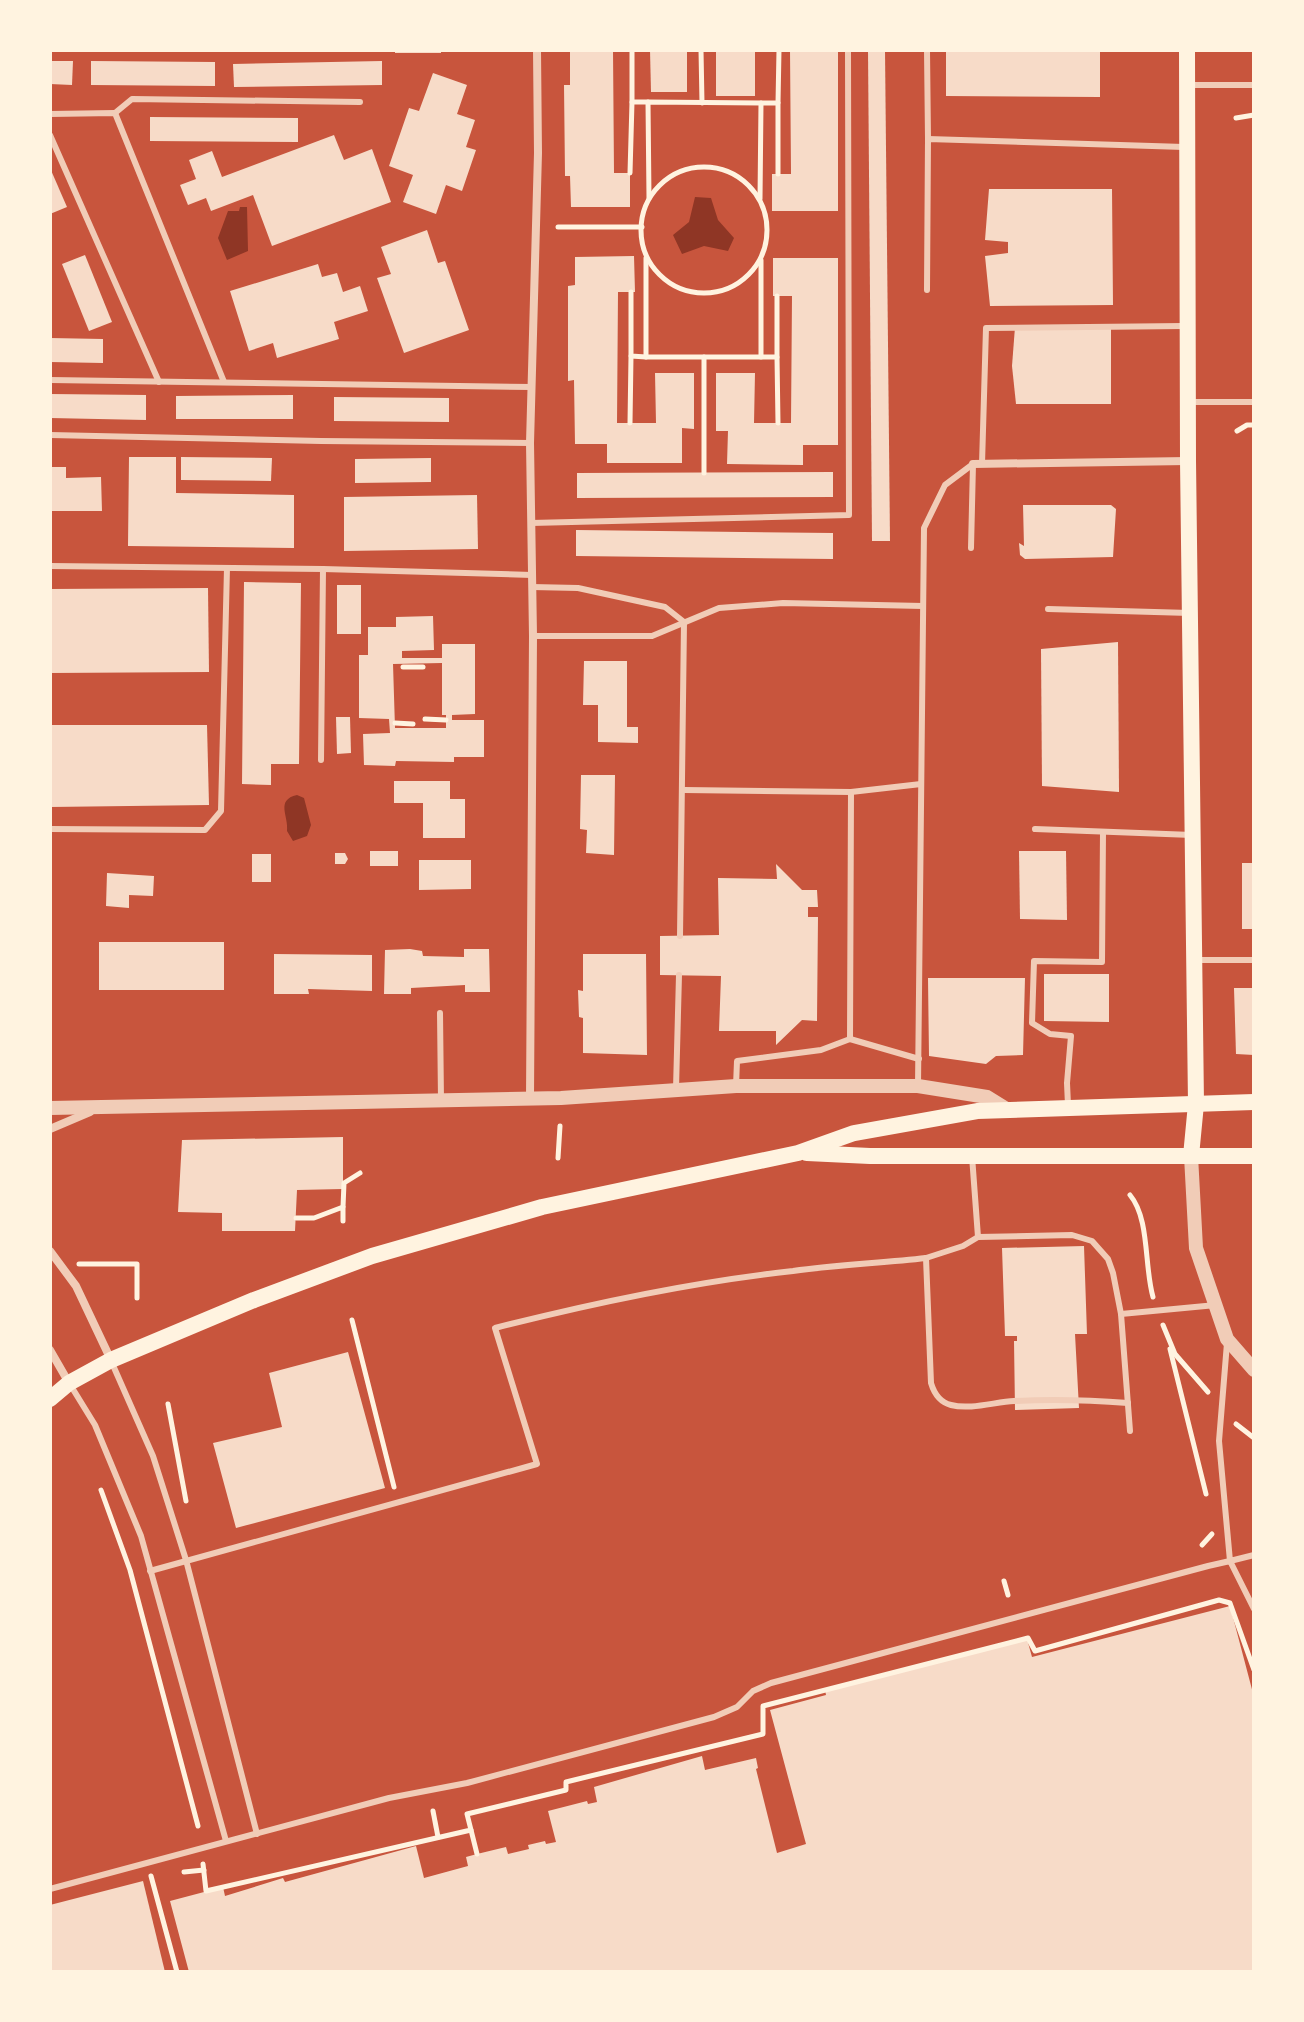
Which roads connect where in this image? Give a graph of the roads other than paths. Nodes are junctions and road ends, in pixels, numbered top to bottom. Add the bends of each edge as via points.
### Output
1 (537, 50) edge
2 (848, 50) edge
3 (927, 50) edge
4 (1187, 50) edge
5 (1188, 85) junction
6 (1254, 85) edge
7 (360, 102) dead end
8 (115, 113) junction
9 (50, 114) edge
10 (50, 135) edge
11 (928, 139) junction
12 (1188, 147) junction
13 (927, 290) dead end
14 (1188, 326) junction
15 (50, 380) edge
16 (159, 382) junction
17 (224, 382) junction
18 (532, 387) junction
19 (1188, 402) junction
20 (1254, 402) edge
21 (50, 435) edge
22 (530, 443) junction
23 (1188, 461) junction
24 (977, 464) junction
25 (531, 523) junction
26 (971, 548) dead end
27 (50, 566) edge
28 (227, 568) junction
29 (323, 569) junction
30 (532, 575) junction
31 (532, 587) junction
32 (923, 606) junction
33 (1048, 609) dead end
34 (1190, 613) junction
35 (684, 622) junction
36 (533, 636) junction
37 (321, 760) dead end
38 (921, 784) junction
39 (684, 790) junction
40 (851, 792) junction
41 (50, 829) edge
42 (1035, 829) dead end
43 (1103, 832) junction
44 (1192, 835) junction
45 (680, 936) dead end
46 (1193, 960) junction
47 (1254, 960) edge
48 (679, 975) dead end
49 (440, 1013) dead end
50 (850, 1039) junction
51 (919, 1059) junction
52 (736, 1086) junction
53 (918, 1086) junction
54 (676, 1089) junction
55 (530, 1098) junction
56 (441, 1100) junction
57 (1254, 1102) edge
58 (1196, 1104) junction
59 (103, 1107) junction
60 (50, 1108) edge
61 (1068, 1108) junction
62 (1008, 1110) junction
63 (50, 1129) edge
64 (798, 1153) junction
65 (972, 1156) junction
66 (1191, 1156) junction
67 (1254, 1156) edge
68 (978, 1237) junction
69 (50, 1251) edge
70 (926, 1258) junction
71 (1216, 1305) junction
72 (1121, 1314) junction
73 (1227, 1339) junction
74 (50, 1350) edge
75 (111, 1360) junction
76 (1254, 1370) edge
77 (69, 1383) junction
78 (50, 1388) edge
79 (50, 1399) edge
80 (1128, 1403) junction
81 (1130, 1431) dead end
82 (1254, 1555) edge
83 (186, 1560) junction
84 (1230, 1561) junction
85 (150, 1571) junction
86 (1254, 1609) edge
87 (257, 1834) junction
88 (226, 1841) junction
89 (50, 1889) edge

1 - 18 street
2 - 25 lane via 849,515
3 - 11 lane
4 - 5 main road
5 - 6 lane
5 - 12 main road
7 - 8 lane via 132,99
8 - 9 lane
8 - 17 lane
10 - 16 lane
11 - 12 lane
11 - 13 lane
12 - 14 main road
14 - 19 main road
14 - 24 lane via 986,328
15 - 16 lane
16 - 17 lane
17 - 18 lane
18 - 22 street
19 - 20 lane
19 - 23 main road
21 - 22 lane
22 - 25 street
23 - 24 street
23 - 34 main road
24 - 26 lane
24 - 32 lane via 945,485 924,528
25 - 30 street
27 - 28 lane
28 - 29 lane
28 - 41 lane via 221,811 205,830
29 - 30 lane
29 - 37 lane
30 - 31 street
31 - 35 lane via 578,588 665,607
31 - 36 street
32 - 35 lane via 783,603 719,608
32 - 38 lane
33 - 34 lane
34 - 44 main road
35 - 36 lane via 652,636
35 - 39 lane
36 - 55 street
38 - 40 lane
38 - 51 lane
39 - 40 lane
39 - 45 lane
40 - 50 lane
42 - 43 lane
43 - 44 lane
43 - 61 lane via 1102,962 1034,961 1032,1023 1050,1034 1071,1036
44 - 46 main road
46 - 47 lane
46 - 58 main road
48 - 54 lane
49 - 56 lane
50 - 51 lane
50 - 52 lane via 821,1050 737,1061
51 - 53 lane
52 - 53 street
52 - 54 street
53 - 62 street via 987,1097
54 - 55 street
55 - 56 street
56 - 59 street
57 - 58 main road
58 - 61 main road
58 - 66 main road
59 - 60 street
59 - 63 street
61 - 62 main road
62 - 64 main road via 854,1133
64 - 65 main road
64 - 75 main road via 502,1217 342,1267
65 - 66 main road
65 - 68 lane
66 - 67 main road
66 - 71 street via 1196,1248
68 - 70 lane
68 - 72 lane via 1072,1235 1092,1241 1108,1259
69 - 75 street via 76,1286
70 - 80 lane via 931,1383 944,1402
70 - 83 lane via 707,1283 495,1328 537,1464
71 - 72 lane
71 - 73 street
72 - 80 lane
73 - 76 street
73 - 84 lane via 1219,1441
74 - 77 street
75 - 77 main road
75 - 83 lane via 153,1456
77 - 78 main road
77 - 79 main road
77 - 85 lane via 106,1449
80 - 81 lane
82 - 84 lane
83 - 85 lane
83 - 87 lane
84 - 86 lane
84 - 87 lane via 771,1683 714,1717
85 - 88 lane
87 - 88 lane
88 - 89 lane

